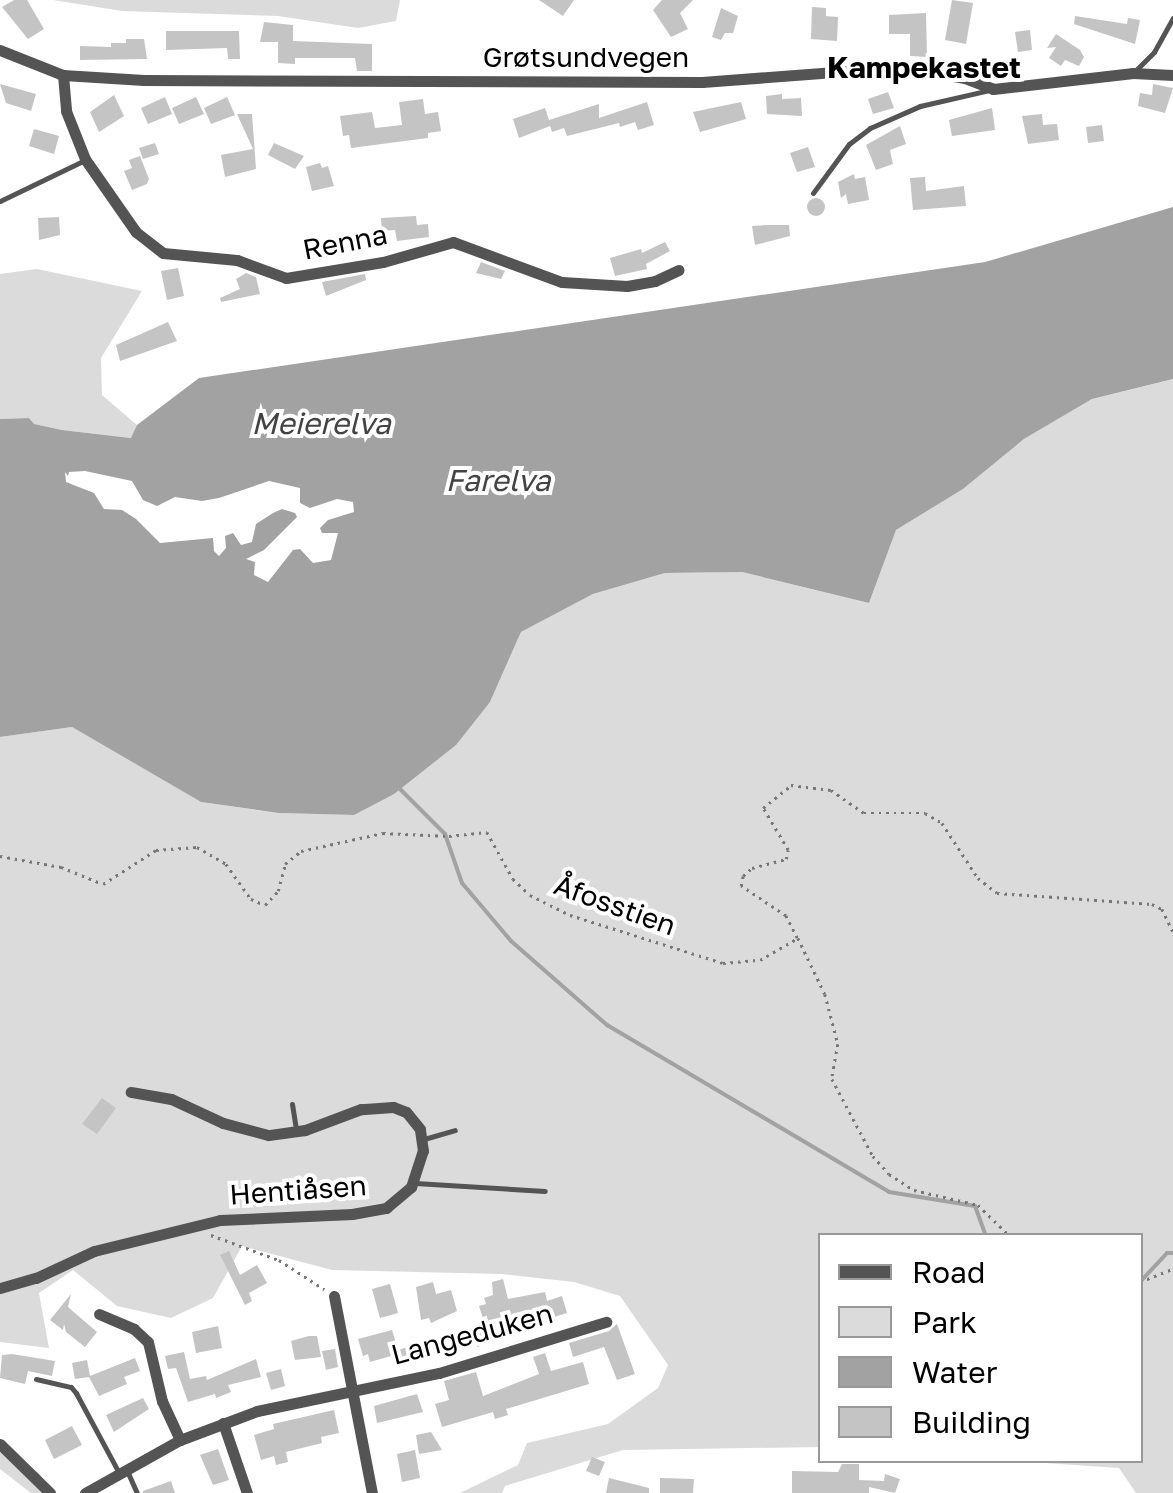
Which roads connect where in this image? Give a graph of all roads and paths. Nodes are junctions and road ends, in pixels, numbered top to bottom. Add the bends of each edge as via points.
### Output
1 (1173, 18) edge
2 (0, 50) edge
3 (1132, 73) junction
4 (63, 75) junction
5 (1173, 75) edge
6 (993, 89) junction
7 (85, 159) junction
8 (813, 194) dead end
9 (0, 201) edge
10 (678, 270) dead end
11 (0, 856) edge
12 (1173, 932) edge
13 (798, 938) junction
14 (131, 1092) dead end
15 (292, 1104) dead end
16 (455, 1130) dead end
17 (297, 1132) junction
18 (424, 1139) junction
19 (412, 1182) junction
20 (545, 1191) dead end
21 (1007, 1233) edge
22 (208, 1235) dead end
23 (1173, 1268) edge
24 (1143, 1281) edge
25 (0, 1288) edge
26 (334, 1296) joint
27 (99, 1314) dead end
28 (606, 1322) dead end
29 (36, 1379) dead end
30 (350, 1391) junction
31 (223, 1423) junction
32 (180, 1440) junction
33 (0, 1444) edge
34 (122, 1469) junction
35 (50, 1493) edge
36 (85, 1493) edge
37 (137, 1493) edge
38 (247, 1493) edge
39 (372, 1493) edge

1 - 3 lane via 1154,52
2 - 4 street, Grøtsundvegen
3 - 5 street, Grøtsundvegen
3 - 6 street, Grøtsundvegen
4 - 6 street, Grøtsundvegen via 702,82 901,67
4 - 7 street, Renna via 66,111
6 - 8 lane via 920,106 870,128 849,144
7 - 9 lane
7 - 10 street, Renna via 156,250 237,260 286,278 453,242 562,282 627,286
11 - 13 path, Åfosstien via 61,867 102,884 156,850 197,847 226,864 251,899 265,905 278,891 285,864 301,851 383,833 487,832 513,879 570,915 723,964 760,960
12 - 13 path via 1152,904 997,894 978,878 942,823 925,813 864,813 831,790 791,785 763,808 788,850 786,859 752,868 742,886 786,916
13 - 21 path via 825,994 838,1044 832,1080 873,1156 914,1190 978,1205
14 - 17 street, Hentiåsen via 171,1098 250,1132
15 - 17 lane
16 - 18 lane
17 - 18 street, Hentiåsen via 361,1109 392,1107 412,1118
18 - 19 street
19 - 20 lane
19 - 25 street, Hentiåsen via 396,1202 372,1212 220,1220 94,1250
22 - 26 path via 279,1260
23 - 24 path
26 - 30 street
27 - 32 street via 134,1328 148,1342 162,1401
28 - 30 street, Langeduken
29 - 34 lane via 76,1392
30 - 31 street, Langeduken
30 - 39 street
31 - 32 street, Langeduken
31 - 38 street
32 - 34 street, Langeduken
33 - 35 street
34 - 36 street, Langeduken
34 - 37 lane

